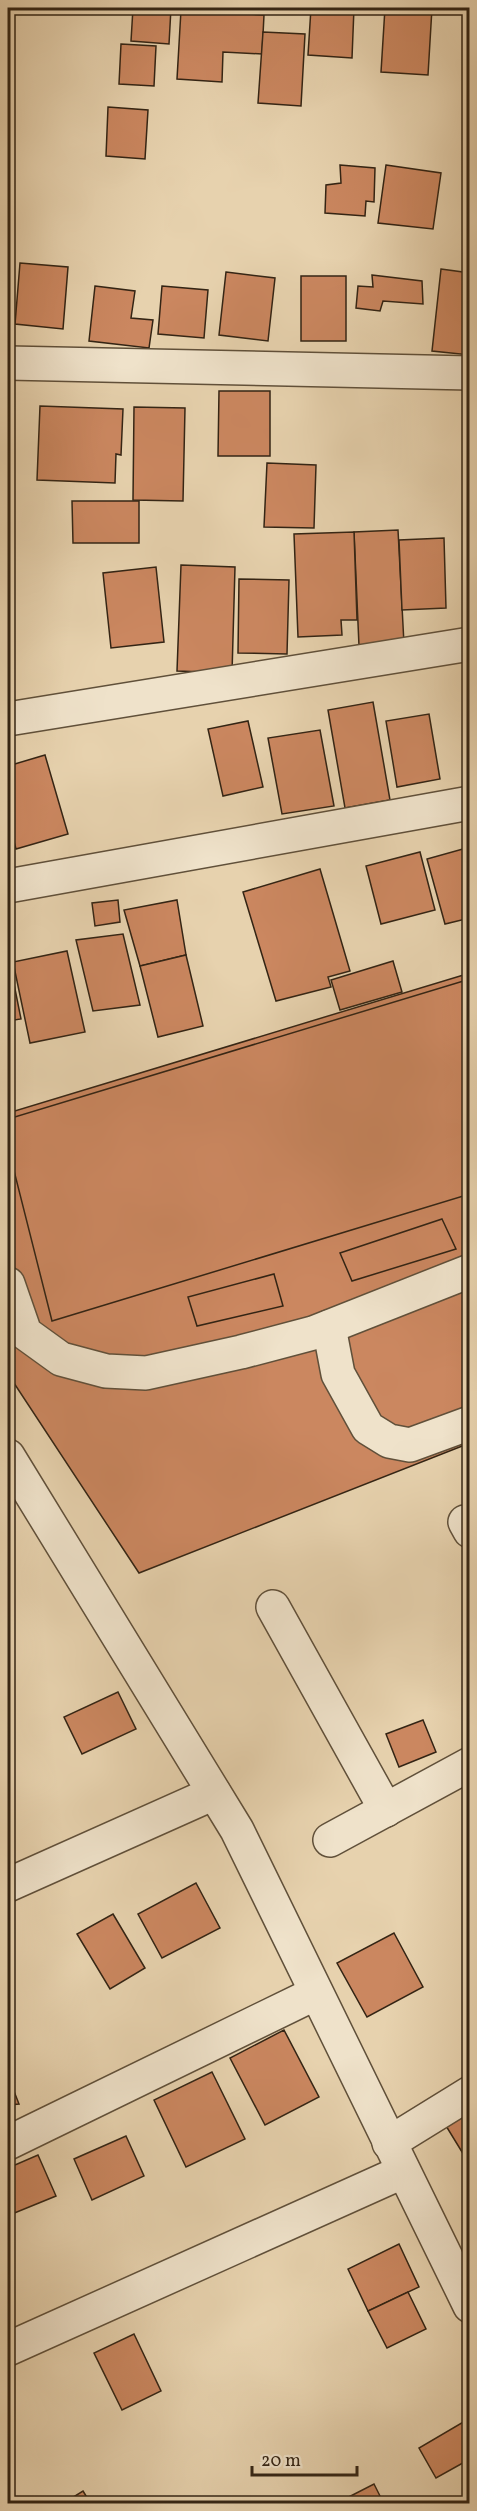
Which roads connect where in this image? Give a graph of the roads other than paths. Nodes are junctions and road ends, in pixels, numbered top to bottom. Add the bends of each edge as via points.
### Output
1 (8, 363) edge
2 (470, 373) edge
3 (470, 644) edge
4 (8, 719) edge
5 (470, 803) edge
6 (8, 886) edge
7 (470, 1271) edge
8 (8, 1284) edge
9 (329, 1327) junction
10 (470, 1423) edge
11 (8, 1456) edge
12 (273, 1607) dead end
13 (470, 1764) edge
14 (214, 1792) junction
15 (386, 1810) junction
16 (330, 1840) dead end
17 (8, 1885) edge
18 (316, 1993) junction
19 (470, 2093) edge
20 (8, 2143) edge
21 (389, 2143) junction
22 (402, 2172) junction
23 (470, 2306) edge
24 (8, 2349) edge

1 - 2 street
3 - 4 street
5 - 6 street
7 - 9 street
8 - 9 street via 25,1333 61,1359 106,1371 146,1373 242,1352
9 - 10 street via 338,1374 368,1428 389,1441 410,1445
11 - 14 street
12 - 15 street
13 - 15 street
14 - 17 street
14 - 18 street via 237,1830
15 - 16 street
18 - 20 street
18 - 21 street
19 - 21 street
21 - 22 street
22 - 23 street
22 - 24 street

